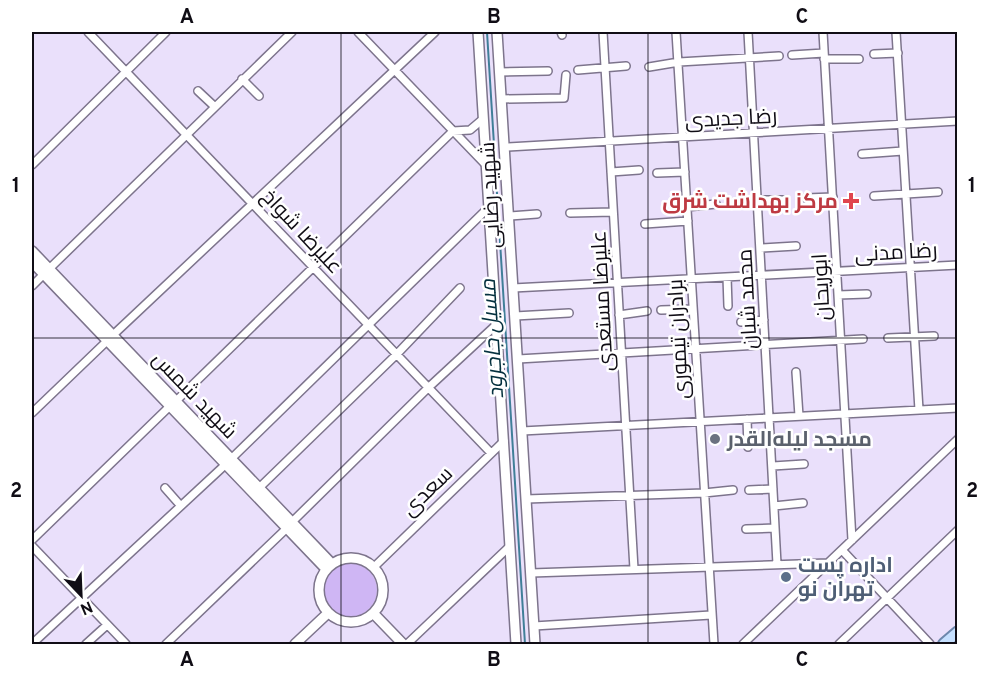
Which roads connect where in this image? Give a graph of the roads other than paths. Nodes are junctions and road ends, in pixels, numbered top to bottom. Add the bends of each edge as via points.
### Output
1 (88, 32) edge
2 (166, 32) edge
3 (292, 32) edge
4 (358, 32) edge
5 (435, 32) edge
6 (478, 32) edge
7 (497, 32) edge
8 (603, 32) edge
9 (676, 32) edge
10 (748, 32) edge
11 (823, 32) edge
12 (896, 32) edge
13 (898, 53) junction
14 (874, 54) dead end
15 (792, 55) dead end
16 (778, 56) dead end
17 (824, 56) junction
18 (750, 57) junction
19 (859, 59) dead end
20 (679, 62) junction
21 (626, 66) dead end
22 (649, 67) dead end
23 (605, 68) junction
24 (125, 70) junction
25 (393, 70) junction
26 (578, 70) dead end
27 (548, 71) dead end
28 (500, 72) junction
29 (566, 75) dead end
30 (243, 79) junction
31 (198, 92) dead end
32 (259, 96) dead end
33 (502, 99) junction
34 (214, 106) junction
35 (483, 118) junction
36 (957, 121) edge
37 (902, 124) junction
38 (829, 128) junction
39 (453, 131) junction
40 (186, 133) junction
41 (754, 133) junction
42 (683, 137) junction
43 (609, 141) junction
44 (506, 147) junction
45 (903, 151) junction
46 (862, 154) dead end
47 (32, 165) edge
48 (486, 165) junction
49 (639, 170) dead end
50 (611, 172) junction
51 (685, 172) junction
52 (657, 173) dead end
53 (938, 192) dead end
54 (906, 195) junction
55 (874, 196) dead end
56 (832, 197) junction
57 (806, 198) dead end
58 (758, 200) junction
59 (784, 200) dead end
60 (252, 203) junction
61 (716, 204) dead end
62 (687, 207) junction
63 (488, 208) junction
64 (613, 212) junction
65 (570, 213) dead end
66 (537, 214) dead end
67 (510, 216) junction
68 (688, 221) junction
69 (645, 225) dead end
70 (796, 246) dead end
71 (760, 248) junction
72 (32, 251) edge
73 (32, 262) edge
74 (957, 265) edge
75 (910, 267) junction
76 (312, 268) junction
77 (837, 271) junction
78 (46, 272) junction
79 (762, 275) junction
80 (727, 277) junction
81 (691, 279) junction
82 (618, 282) junction
83 (32, 286) edge
84 (460, 288) dead end
85 (513, 288) junction
86 (867, 294) dead end
87 (838, 295) junction
88 (728, 306) dead end
89 (693, 309) junction
90 (661, 310) dead end
91 (647, 311) dead end
92 (569, 313) dead end
93 (619, 315) junction
94 (515, 316) junction
95 (764, 320) junction
96 (741, 322) dead end
97 (368, 324) junction
98 (496, 325) junction
99 (934, 336) dead end
100 (914, 337) junction
101 (110, 338) junction
102 (888, 338) dead end
103 (863, 339) dead end
104 (841, 340) junction
105 (766, 344) junction
106 (696, 349) junction
107 (622, 353) junction
108 (396, 355) junction
109 (518, 359) junction
110 (796, 372) dead end
111 (429, 387) junction
112 (172, 404) junction
113 (957, 408) edge
114 (919, 410) junction
115 (32, 413) edge
116 (845, 414) junction
117 (799, 416) junction
118 (769, 418) junction
119 (747, 419) junction
120 (700, 421) junction
121 (626, 425) junction
122 (522, 431) junction
123 (957, 439) edge
124 (504, 441) junction
125 (748, 447) dead end
126 (491, 453) junction
127 (228, 462) junction
128 (804, 464) dead end
129 (773, 465) junction
130 (165, 488) dead end
131 (259, 488) junction
132 (773, 489) junction
133 (733, 490) dead end
134 (749, 490) dead end
135 (704, 493) junction
136 (630, 496) junction
137 (526, 500) junction
138 (803, 503) dead end
139 (180, 505) junction
140 (774, 506) junction
141 (289, 525) junction
142 (775, 528) junction
143 (746, 529) dead end
144 (957, 530) edge
145 (32, 540) edge
146 (852, 540) junction
147 (32, 546) edge
148 (510, 546) junction
149 (842, 550) junction
150 (828, 563) junction
151 (777, 564) junction
152 (329, 566) junction
153 (374, 567) junction
154 (708, 567) junction
155 (634, 570) junction
156 (531, 573) junction
157 (81, 597) junction
158 (887, 598) junction
159 (328, 613) junction
160 (374, 614) junction
161 (711, 615) junction
162 (107, 625) junction
163 (534, 626) junction
164 (957, 632) edge
165 (32, 644) edge
166 (86, 645) edge
167 (126, 645) edge
168 (166, 645) edge
169 (295, 645) edge
170 (405, 645) edge
171 (516, 645) edge
172 (535, 645) edge
173 (714, 645) edge
174 (743, 645) edge
175 (839, 645) edge
176 (930, 645) edge
177 (945, 645) edge

1 - 24 street, علیرضا شواخ
2 - 24 street
3 - 30 street
4 - 25 street
5 - 25 street
6 - 35 main road, شهید رضایی
7 - 28 main road, شهید رضایی
8 - 23 street, علیرضا مستعدی
9 - 20 street, برادران تیموری
10 - 18 street, محمد شبان
11 - 17 street, ابوریحان
12 - 13 street
13 - 14 street
13 - 37 street
15 - 17 street
16 - 18 street
17 - 19 street
17 - 38 street, ابوریحان
18 - 20 street
18 - 41 street, محمد شبان
20 - 22 street
20 - 42 street, برادران تیموری
21 - 23 street
23 - 26 street
23 - 43 street, علیرضا مستعدی
24 - 40 street, علیرضا شواخ
24 - 47 street
25 - 39 street
25 - 60 street
27 - 28 street
28 - 33 main road, شهید رضایی
29 - 33 street via 564,98
30 - 32 street
30 - 34 street
31 - 34 street
33 - 44 main road, شهید رضایی
34 - 40 street
35 - 39 street via 470,130
35 - 48 main road, شهید رضایی
36 - 37 street, رضا جدیدی
37 - 38 street, رضا جدیدی
37 - 45 street
38 - 41 street, رضا جدیدی
38 - 56 street, ابوریحان
39 - 48 street
39 - 76 street
40 - 60 street, علیرضا شواخ
40 - 78 street
41 - 42 street, رضا جدیدی
41 - 58 street, محمد شبان
42 - 43 street, رضا جدیدی
42 - 51 street, برادران تیموری
43 - 44 street, رضا جدیدی
43 - 50 street, علیرضا مستعدی
44 - 67 main road, شهید رضایی
45 - 46 street
45 - 54 street
48 - 63 main road, شهید رضایی
49 - 50 street
50 - 64 street, علیرضا مستعدی
51 - 52 street
51 - 62 street, برادران تیموری
53 - 54 street
54 - 55 street
54 - 75 street
56 - 57 street
56 - 77 street, ابوریحان
58 - 59 street
58 - 71 street, محمد شبان
60 - 76 street, علیرضا شواخ
60 - 101 street
61 - 62 street
62 - 68 street, برادران تیموری
63 - 97 street
63 - 98 main road, شهید رضایی
64 - 65 street
64 - 82 street, علیرضا مستعدی
66 - 67 street
67 - 85 main road, شهید رضایی
68 - 69 street
68 - 81 street, برادران تیموری
70 - 71 street
71 - 79 street, محمد شبان
72 - 78 main road, شهید شمس
73 - 78 main road, شهید شمس
74 - 75 street, رضا مدنی
75 - 77 street, رضا مدنی
75 - 100 street
76 - 97 street, علیرضا شواخ
76 - 112 street
77 - 79 street, رضا مدنی
77 - 87 street, ابوریحان
78 - 83 street
78 - 101 main road, شهید شمس
79 - 80 street, رضا مدنی
79 - 95 street, محمد شبان
80 - 81 street, رضا مدنی
80 - 88 street
81 - 82 street, رضا مدنی
81 - 89 street, برادران تیموری
82 - 85 street, رضا مدنی
82 - 93 street, علیرضا مستعدی
84 - 108 street
85 - 94 main road, شهید رضایی
86 - 87 street
87 - 104 street, ابوریحان
89 - 90 street
89 - 106 street, برادران تیموری
91 - 93 street
92 - 94 street
93 - 107 street, علیرضا مستعدی
94 - 109 main road, شهید رضایی
95 - 96 street
95 - 105 street, محمد شبان
97 - 108 street, علیرضا شواخ
97 - 127 street
98 - 111 street
98 - 124 main road, شهید رضایی
99 - 100 street
100 - 102 street
100 - 114 street
101 - 112 main road, شهید شمس
101 - 115 street
103 - 104 street
104 - 105 street
104 - 116 street, ابوریحان
105 - 106 street
105 - 118 street, محمد شبان
106 - 107 street
106 - 120 street, برادران تیموری
107 - 109 street
107 - 121 street, علیرضا مستعدی
108 - 111 street, علیرضا شواخ
108 - 131 street
109 - 122 main road, شهید رضایی
110 - 117 street
111 - 126 street, علیرضا شواخ
111 - 141 street
112 - 127 main road, شهید شمس
112 - 145 street
113 - 114 street
114 - 116 street
116 - 117 street
116 - 146 street, ابوریحان
117 - 118 street
118 - 119 street
118 - 129 street, محمد شبان
119 - 120 street
119 - 125 street
120 - 121 street
120 - 135 street, برادران تیموری
121 - 122 street
121 - 136 street, علیرضا مستعدی
122 - 137 main road, شهید رضایی
123 - 146 street
124 - 126 street, سعدی
124 - 148 main road, شهید رضایی
126 - 153 street, سعدی
127 - 131 main road, شهید شمس
127 - 139 street
127 - 141 main road, شهید شمس
128 - 129 street
129 - 132 street, محمد شبان
130 - 139 street
131 - 141 main road, شهید شمس
132 - 134 street
132 - 140 street, محمد شبان
133 - 135 street
135 - 136 street
135 - 154 street, برادران تیموری
136 - 137 street
136 - 155 street, علیرضا مستعدی
137 - 156 main road, شهید رضایی
138 - 140 street
139 - 157 street
140 - 142 street, محمد شبان
141 - 152 main road, شهید شمس
141 - 168 street
142 - 143 street
142 - 151 street, محمد شبان
144 - 158 street
146 - 149 street
147 - 157 street
148 - 170 street
148 - 171 main road, شهید رضایی
149 - 150 street
149 - 158 street
150 - 151 street
150 - 174 street
151 - 154 street
152 - 153 main road via 356,558
152 - 159 main road via 319,585 322,605
153 - 160 main road via 381,576 384,596
154 - 155 street
154 - 161 street, برادران تیموری
155 - 156 street
156 - 163 main road, شهید رضایی
157 - 162 street
157 - 165 street
158 - 175 street
158 - 176 street
159 - 160 main road via 346,623 356,623
159 - 169 main road
160 - 170 main road
161 - 163 street
161 - 173 street, برادران تیموری
162 - 166 street
162 - 167 street
163 - 172 main road, شهید رضایی
164 - 177 main road

